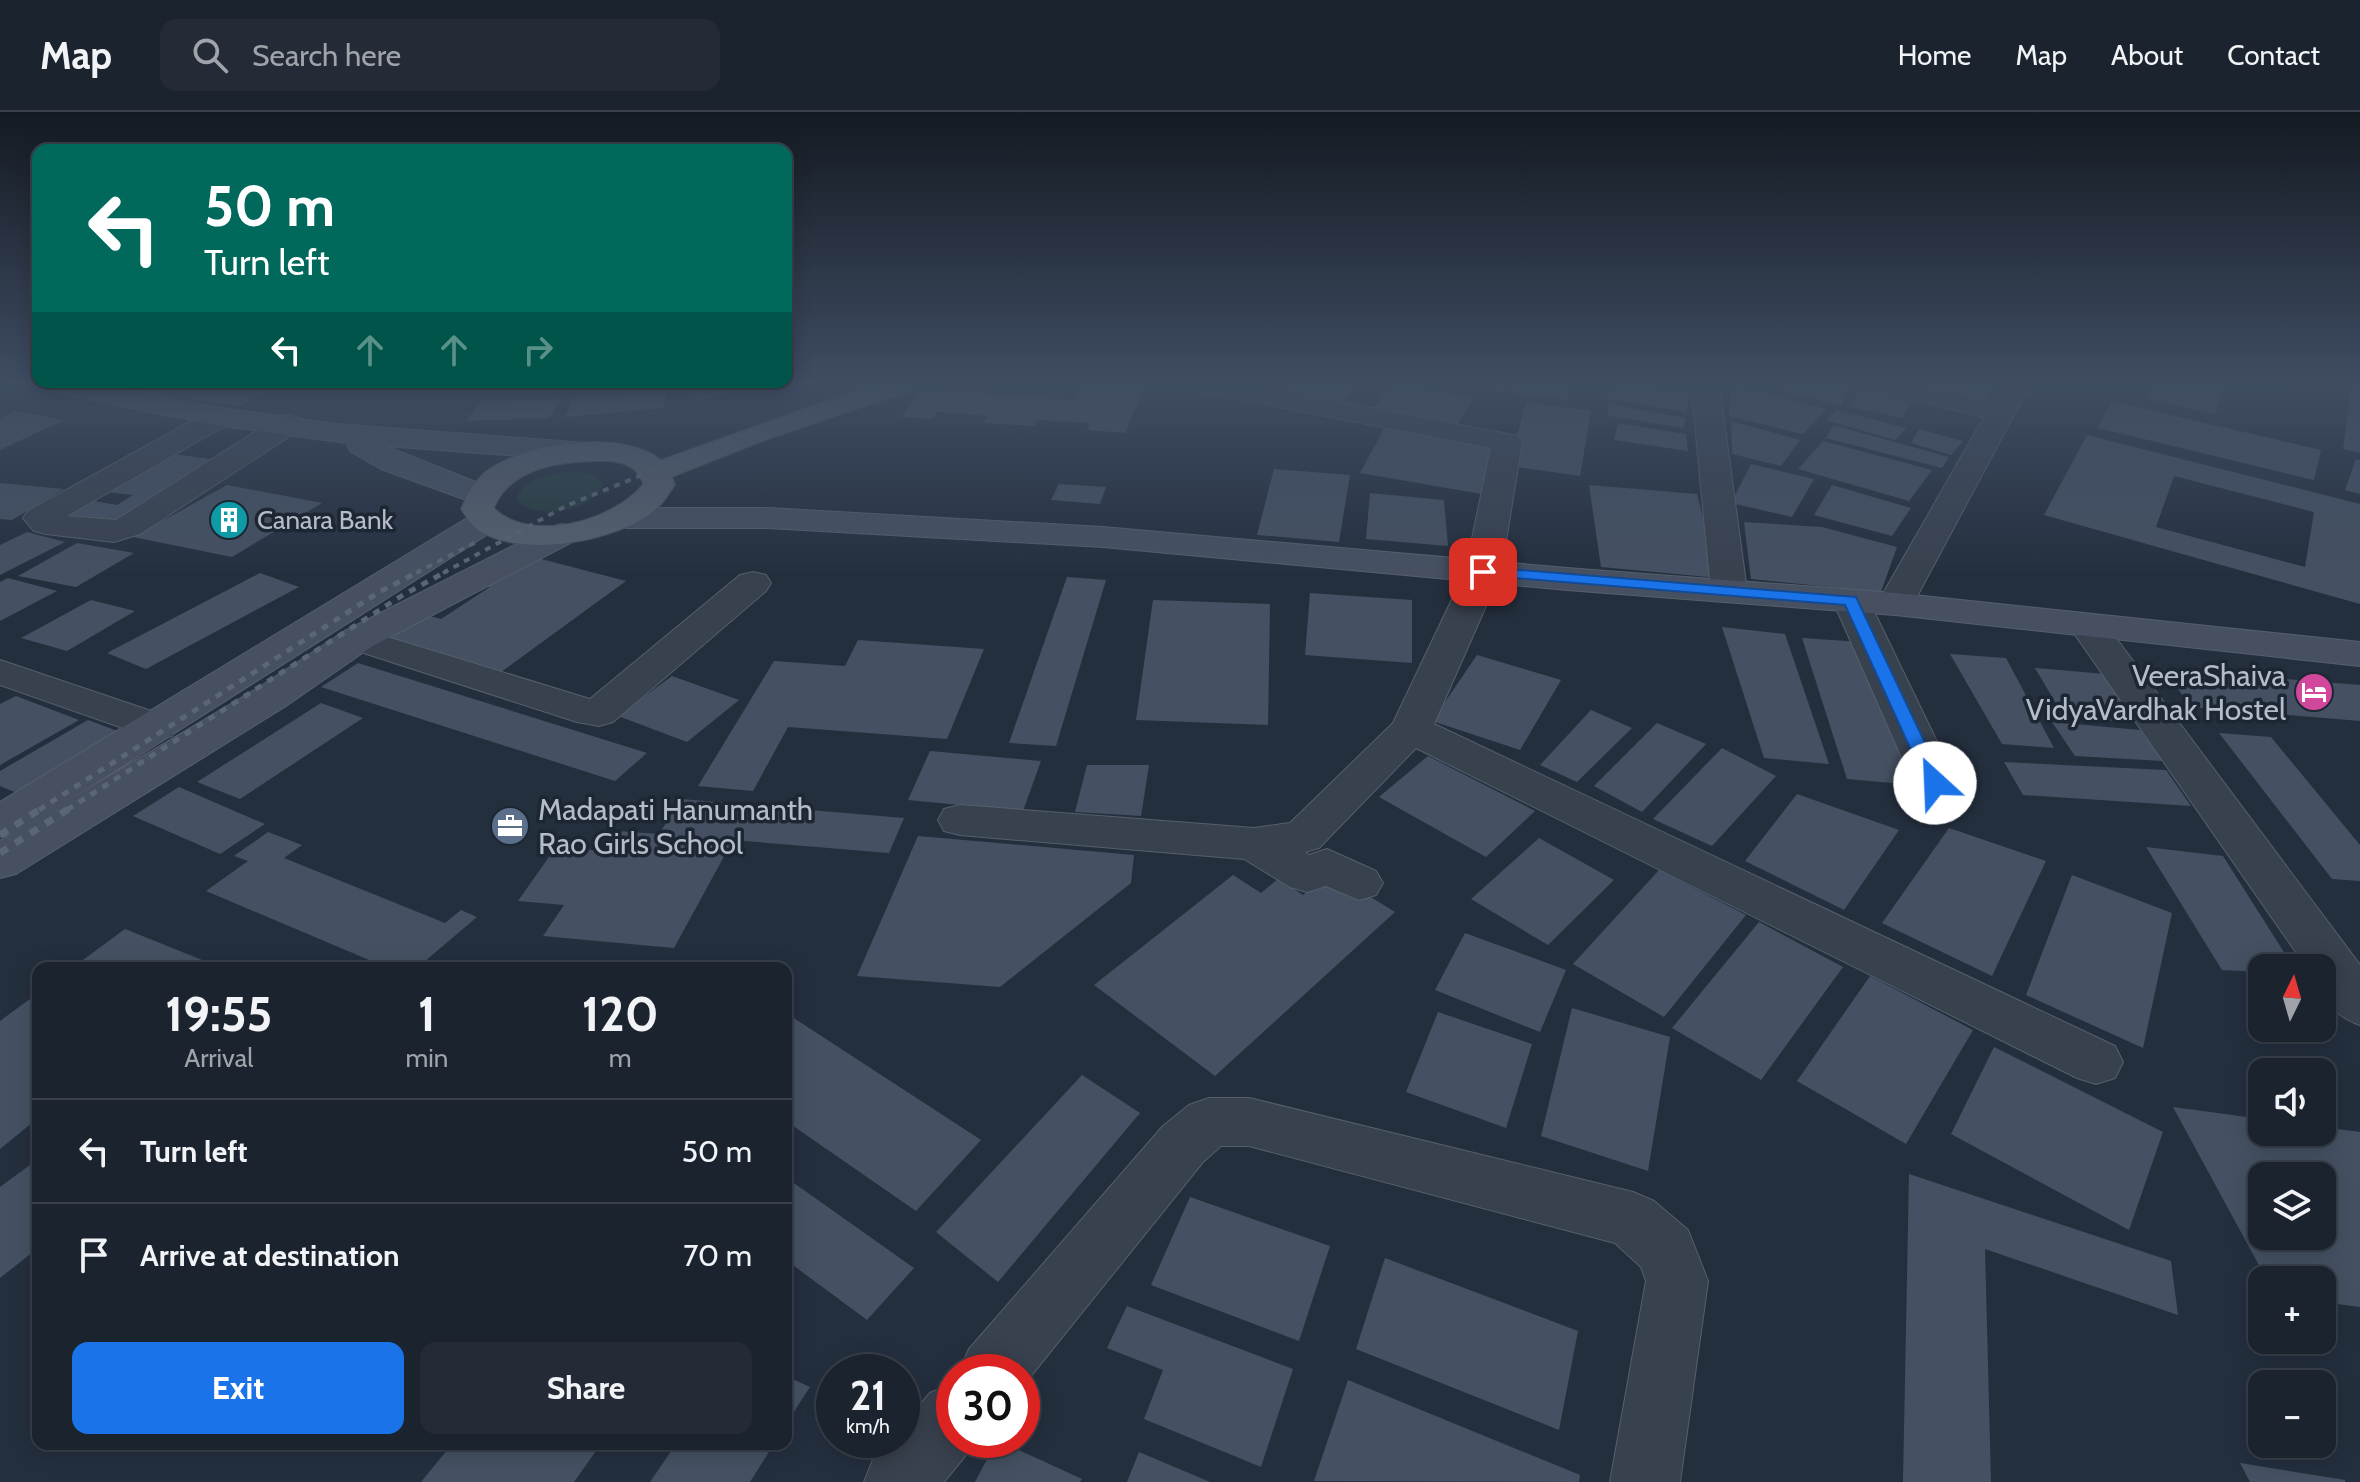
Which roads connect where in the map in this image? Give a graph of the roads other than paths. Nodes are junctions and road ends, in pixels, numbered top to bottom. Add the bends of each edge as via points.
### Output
1 (167, 447) edge
2 (252, 447) edge
3 (364, 447) edge
4 (529, 447) edge
5 (620, 447) edge
6 (725, 447) edge
7 (1506, 447) edge
8 (1712, 447) edge
9 (1981, 447) edge
10 (599, 452) junction
11 (658, 478) junction
12 (482, 509) junction
13 (619, 518) junction
14 (768, 518) junction
15 (562, 534) junction
16 (1483, 572) junction
17 (753, 583) dead end
18 (1729, 591) junction
19 (1851, 601) junction
20 (1895, 604) junction
21 (2088, 626) junction
22 (358, 639) junction
23 (2360, 654) edge
24 (0, 672) edge
25 (157, 727) junction
26 (1411, 729) junction
27 (1935, 783) dead end
28 (960, 820) dead end
29 (0, 822) edge
30 (1254, 844) junction
31 (0, 862) edge
32 (1359, 883) dead end
33 (2360, 1004) edge
34 (2096, 1062) dead end
35 (1007, 1354) edge
36 (936, 1438) edge
37 (899, 1482) edge
38 (1645, 1482) edge

1 - 2 street via 40,518 46,524 114,532
3 - 12 street
4 - 10 street
5 - 10 main road
6 - 11 main road
7 - 16 street
8 - 18 street
9 - 20 street
10 - 11 main road via 633,455 648,462
10 - 12 main road via 560,455 522,466 492,482
11 - 13 main road via 645,503
11 - 14 street
12 - 15 main road via 516,533
12 - 25 street
13 - 14 street
13 - 15 main road
14 - 16 street via 1103,537
15 - 22 street
16 - 18 street
16 - 26 street
17 - 22 street via 599,713
18 - 19 street
19 - 20 street
19 - 27 street
20 - 21 street
21 - 23 street
21 - 33 street
22 - 31 street
24 - 25 street
25 - 29 street
26 - 30 street via 1303,837
26 - 34 street
28 - 30 street
30 - 32 street via 1307,875 1327,866
35 - 38 street via 1183,1144 1209,1122 1249,1122 1633,1220 1666,1250 1677,1281
36 - 37 street

